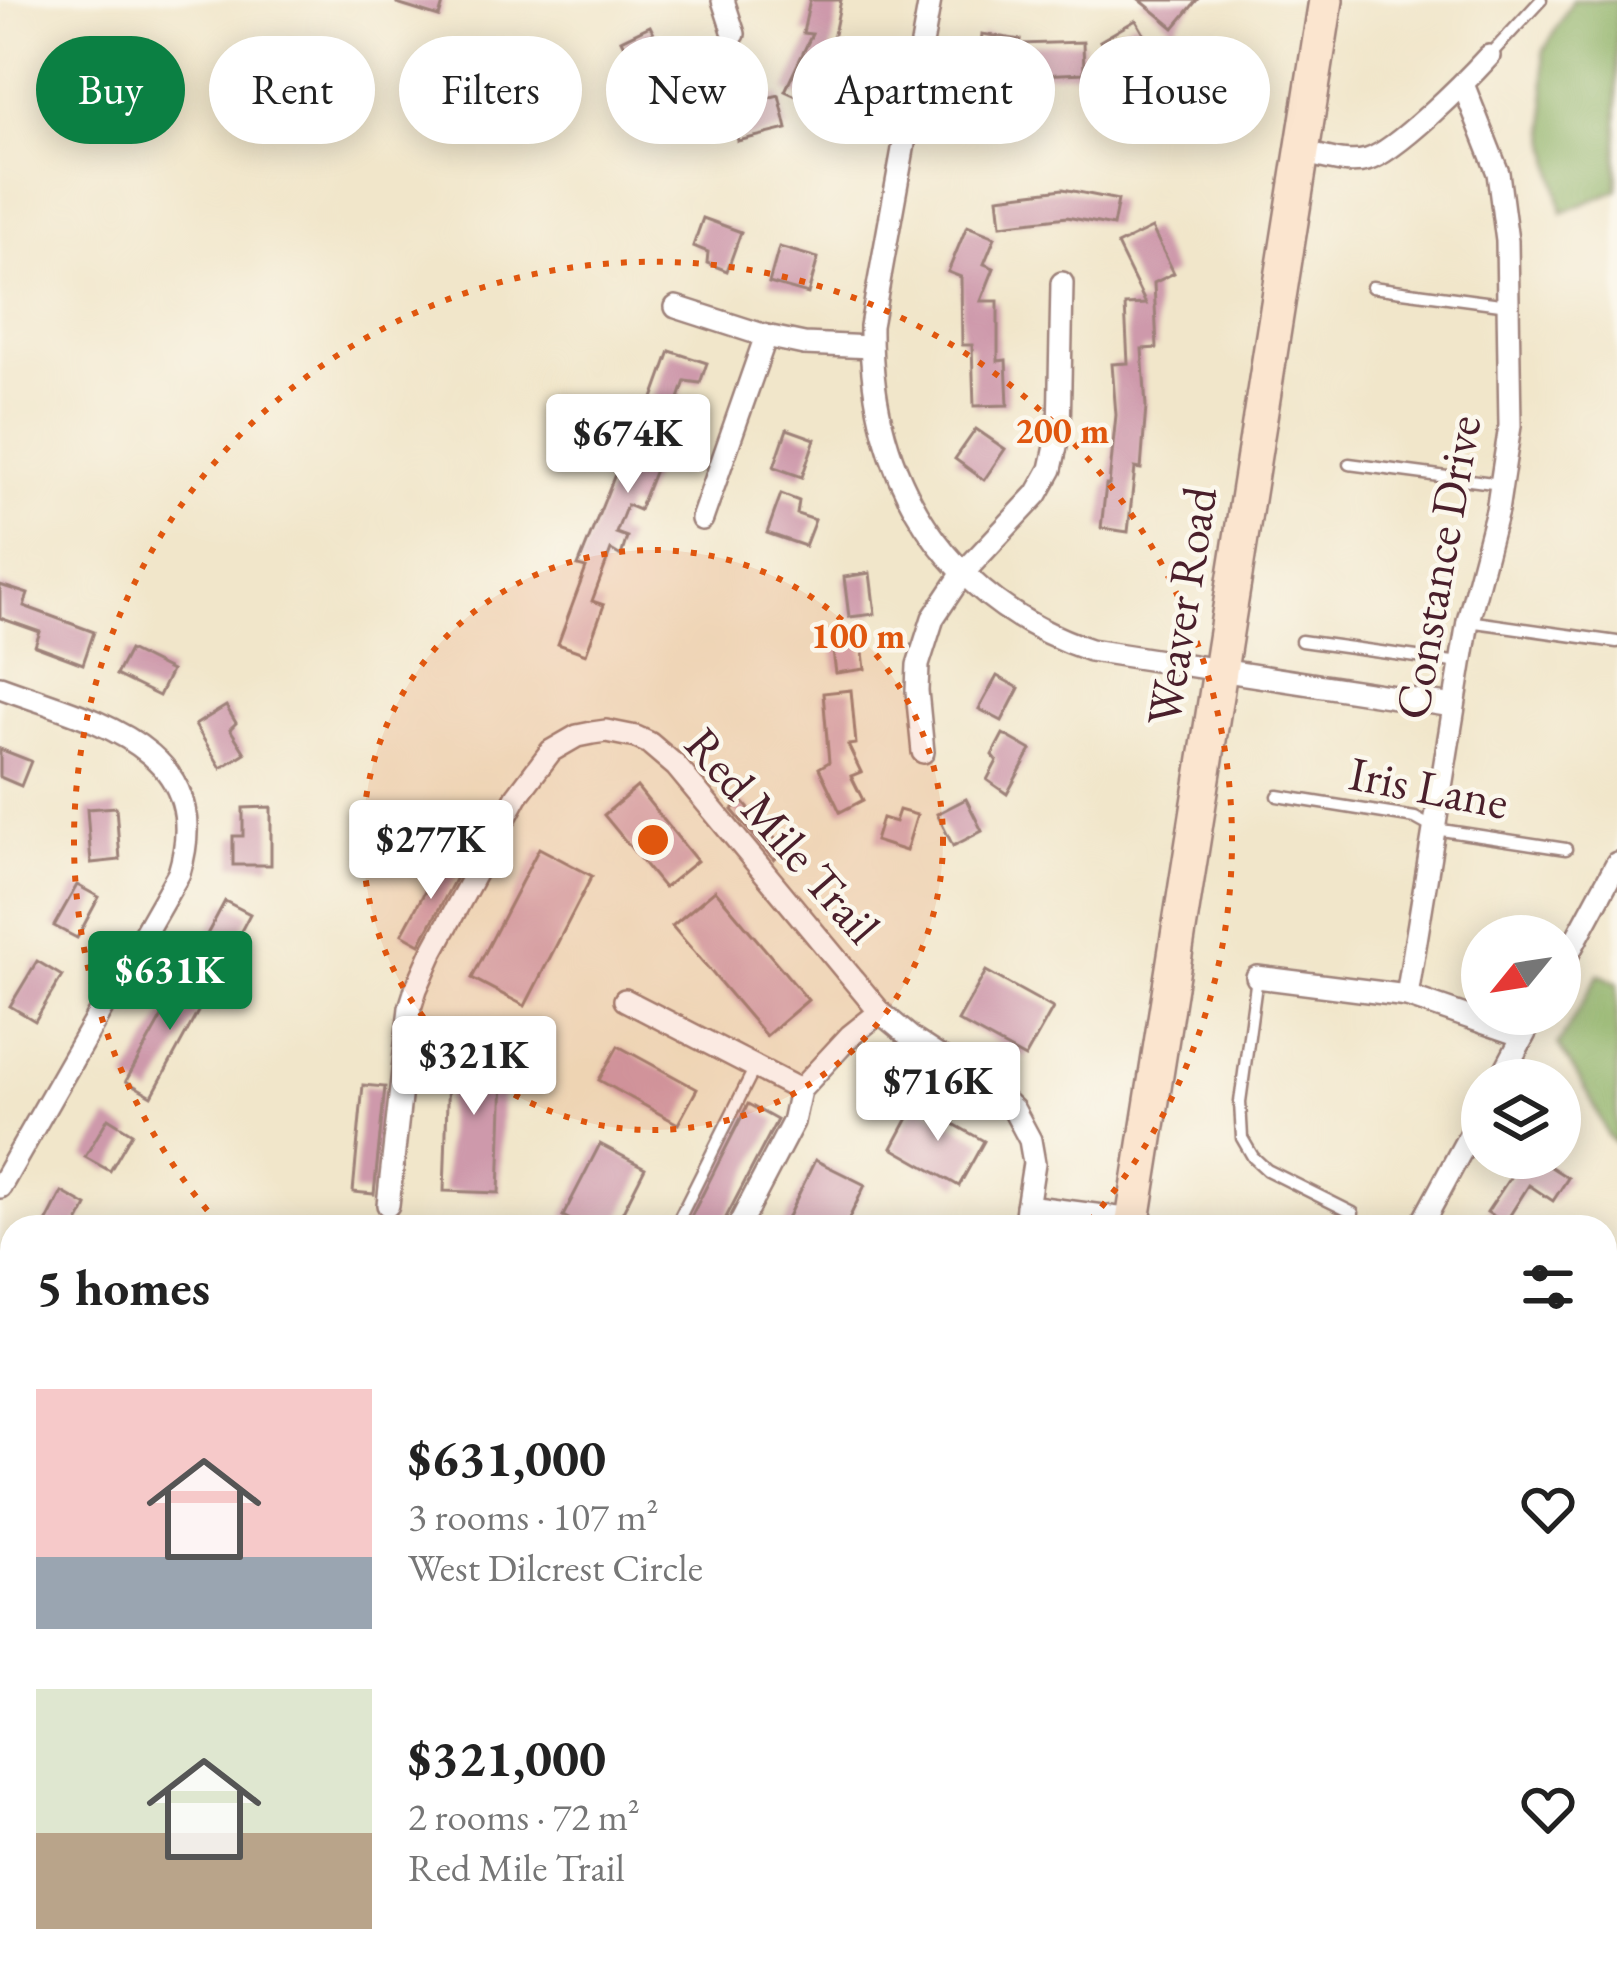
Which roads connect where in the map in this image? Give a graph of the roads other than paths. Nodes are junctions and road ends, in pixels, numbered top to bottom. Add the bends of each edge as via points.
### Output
1 (723, 0) edge
2 (930, 0) edge
3 (1326, 0) edge
4 (1541, 0) edge
5 (734, 34) dead end
6 (1489, 56) joint
7 (1463, 84) junction
8 (1302, 152) junction
9 (1062, 283) dead end
10 (1372, 287) dead end
11 (1508, 304) junction
12 (676, 307) dead end
13 (766, 336) junction
14 (871, 346) junction
15 (1349, 464) dead end
16 (1501, 484) junction
17 (703, 519) dead end
18 (963, 573) junction
19 (1468, 621) junction
20 (1301, 641) dead end
21 (1617, 642) edge
22 (1460, 663) junction
23 (1220, 668) junction
24 (0, 687) edge
25 (1453, 706) junction
26 (922, 752) dead end
27 (1277, 796) dead end
28 (1435, 829) junction
29 (1566, 849) dead end
30 (1617, 863) edge
31 (1581, 930) edge
32 (1257, 977) joint
33 (1407, 996) junction
34 (625, 1000) dead end
35 (880, 1012) junction
36 (1523, 1036) joint
37 (1510, 1059) edge
38 (755, 1067) junction
39 (800, 1090) junction
40 (1461, 1151) edge
41 (0, 1187) edge
42 (388, 1204) dead end
43 (1353, 1213) dead end
44 (681, 1215) edge
45 (744, 1215) edge
46 (1026, 1215) edge
47 (1133, 1215) edge
48 (1426, 1215) edge

1 - 5 street
2 - 14 street
3 - 8 main road, Weaver Road
4 - 6 lane
6 - 7 street
7 - 8 street via 1365,161
7 - 11 street, Constance Drive via 1498,173
8 - 23 main road, Weaver Road
9 - 18 street via 1051,469
10 - 11 lane
11 - 16 street, Constance Drive via 1510,425
12 - 13 street
13 - 14 street
13 - 17 street
14 - 18 street via 876,403 901,483
15 - 16 lane
16 - 19 street, Constance Drive
18 - 23 street via 1007,611 1065,641 1116,656
18 - 26 street via 933,618 918,665
19 - 21 lane
19 - 22 street, Constance Drive
20 - 22 lane
22 - 25 street, Constance Drive
23 - 25 street
23 - 47 main road, Weaver Road
24 - 41 street via 147,748 180,798 187,835 179,873
25 - 28 street, Constance Drive
27 - 28 lane, Iris Lane via 1415,818
28 - 29 lane, Iris Lane
28 - 33 street, Constance Drive
30 - 31 street
32 - 33 street
32 - 43 lane via 1242,1138 1267,1170
33 - 36 street
34 - 38 street
35 - 39 street
35 - 42 street, Red Mile Trail via 676,766 636,737 577,736 544,759 517,796 416,989
35 - 46 street, Red Mile Trail via 1014,1110 1034,1163
36 - 37 street
38 - 39 street
38 - 44 lane
39 - 45 street via 793,1122
40 - 48 street

